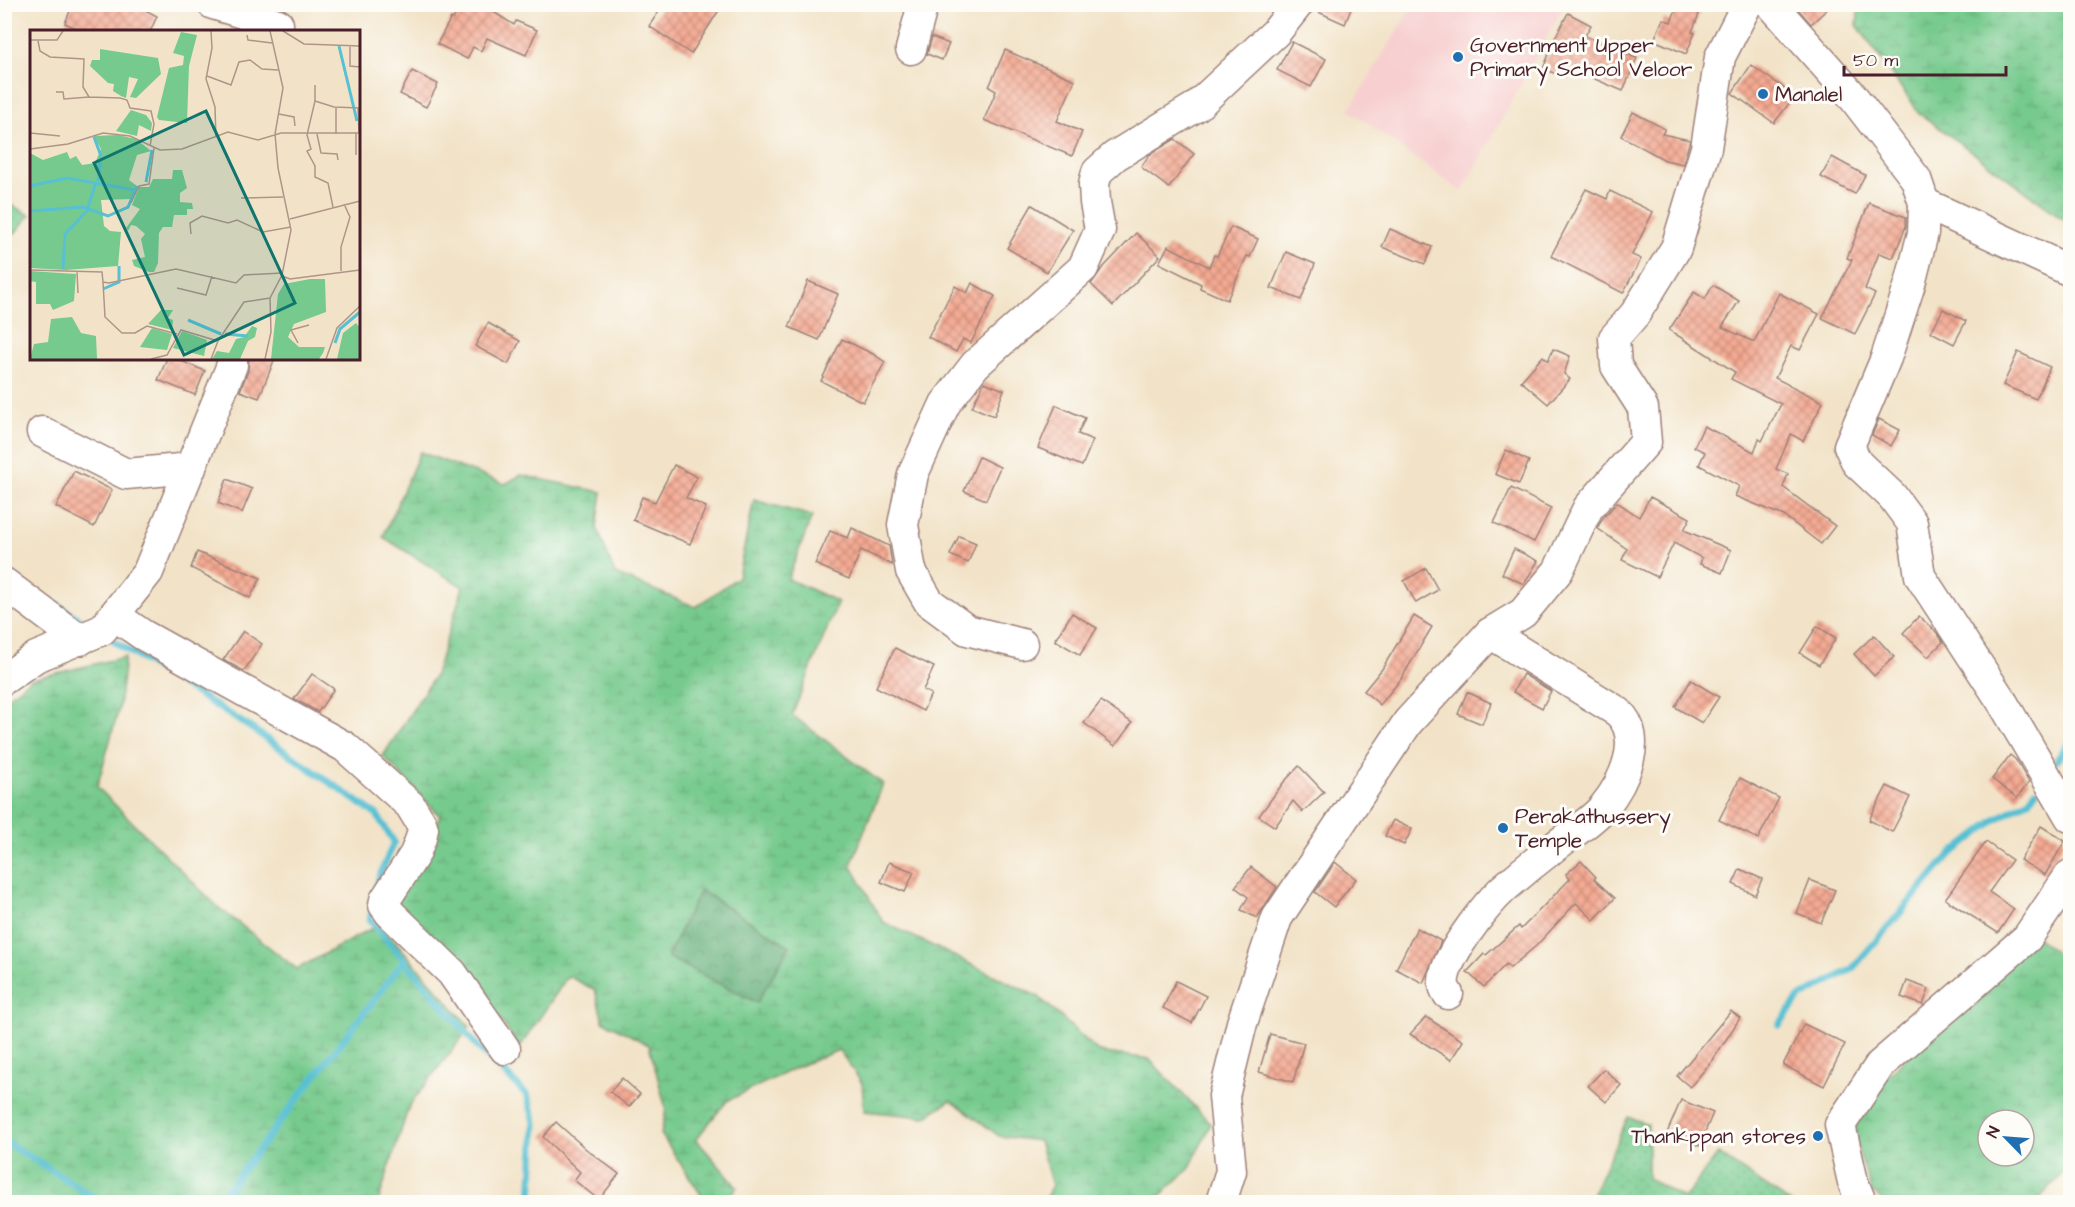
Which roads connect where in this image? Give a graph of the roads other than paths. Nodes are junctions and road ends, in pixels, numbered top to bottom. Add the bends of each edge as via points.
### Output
1 (213, 4) edge
2 (923, 4) edge
3 (1298, 4) edge
4 (1747, 4) edge
5 (1772, 4) edge
6 (278, 20) edge
7 (911, 49) dead end
8 (1924, 203) junction
9 (2070, 272) edge
10 (232, 360) edge
11 (42, 432) dead end
12 (191, 468) junction
13 (4, 583) edge
14 (114, 615) junction
15 (1490, 633) junction
16 (80, 640) junction
17 (1022, 644) dead end
18 (4, 679) edge
19 (2070, 817) edge
20 (2070, 875) edge
21 (1448, 994) dead end
22 (505, 1049) dead end
23 (1850, 1196) edge
24 (1221, 1203) edge

1 - 6 street
2 - 7 street
3 - 17 street via 1276,32 1197,106 1115,156 1097,172 1094,184 1100,230 1083,268 975,364 945,404 913,474 903,525 910,571 929,603 967,630
4 - 15 street via 1720,57 1706,148 1676,248 1635,314 1614,338 1616,366 1643,408 1646,442 1588,508 1558,571 1522,613
5 - 8 street via 1856,101 1916,179
8 - 9 street
8 - 19 street via 1923,232 1910,284 1886,358 1849,446 1857,463 1892,495 1912,523 1920,576 2003,703
10 - 12 street
11 - 12 street via 126,474
12 - 14 street via 148,572
13 - 16 street
14 - 16 street via 102,630
14 - 22 street via 345,747 410,805 423,829 421,838 384,905 452,973
15 - 21 street via 1618,712 1628,726 1630,757 1602,809 1501,891 1464,936 1445,972
15 - 24 street via 1408,722 1277,918 1242,1023 1224,1096 1231,1171
16 - 18 street via 36,657
20 - 23 street via 2027,938 1880,1065 1840,1125

